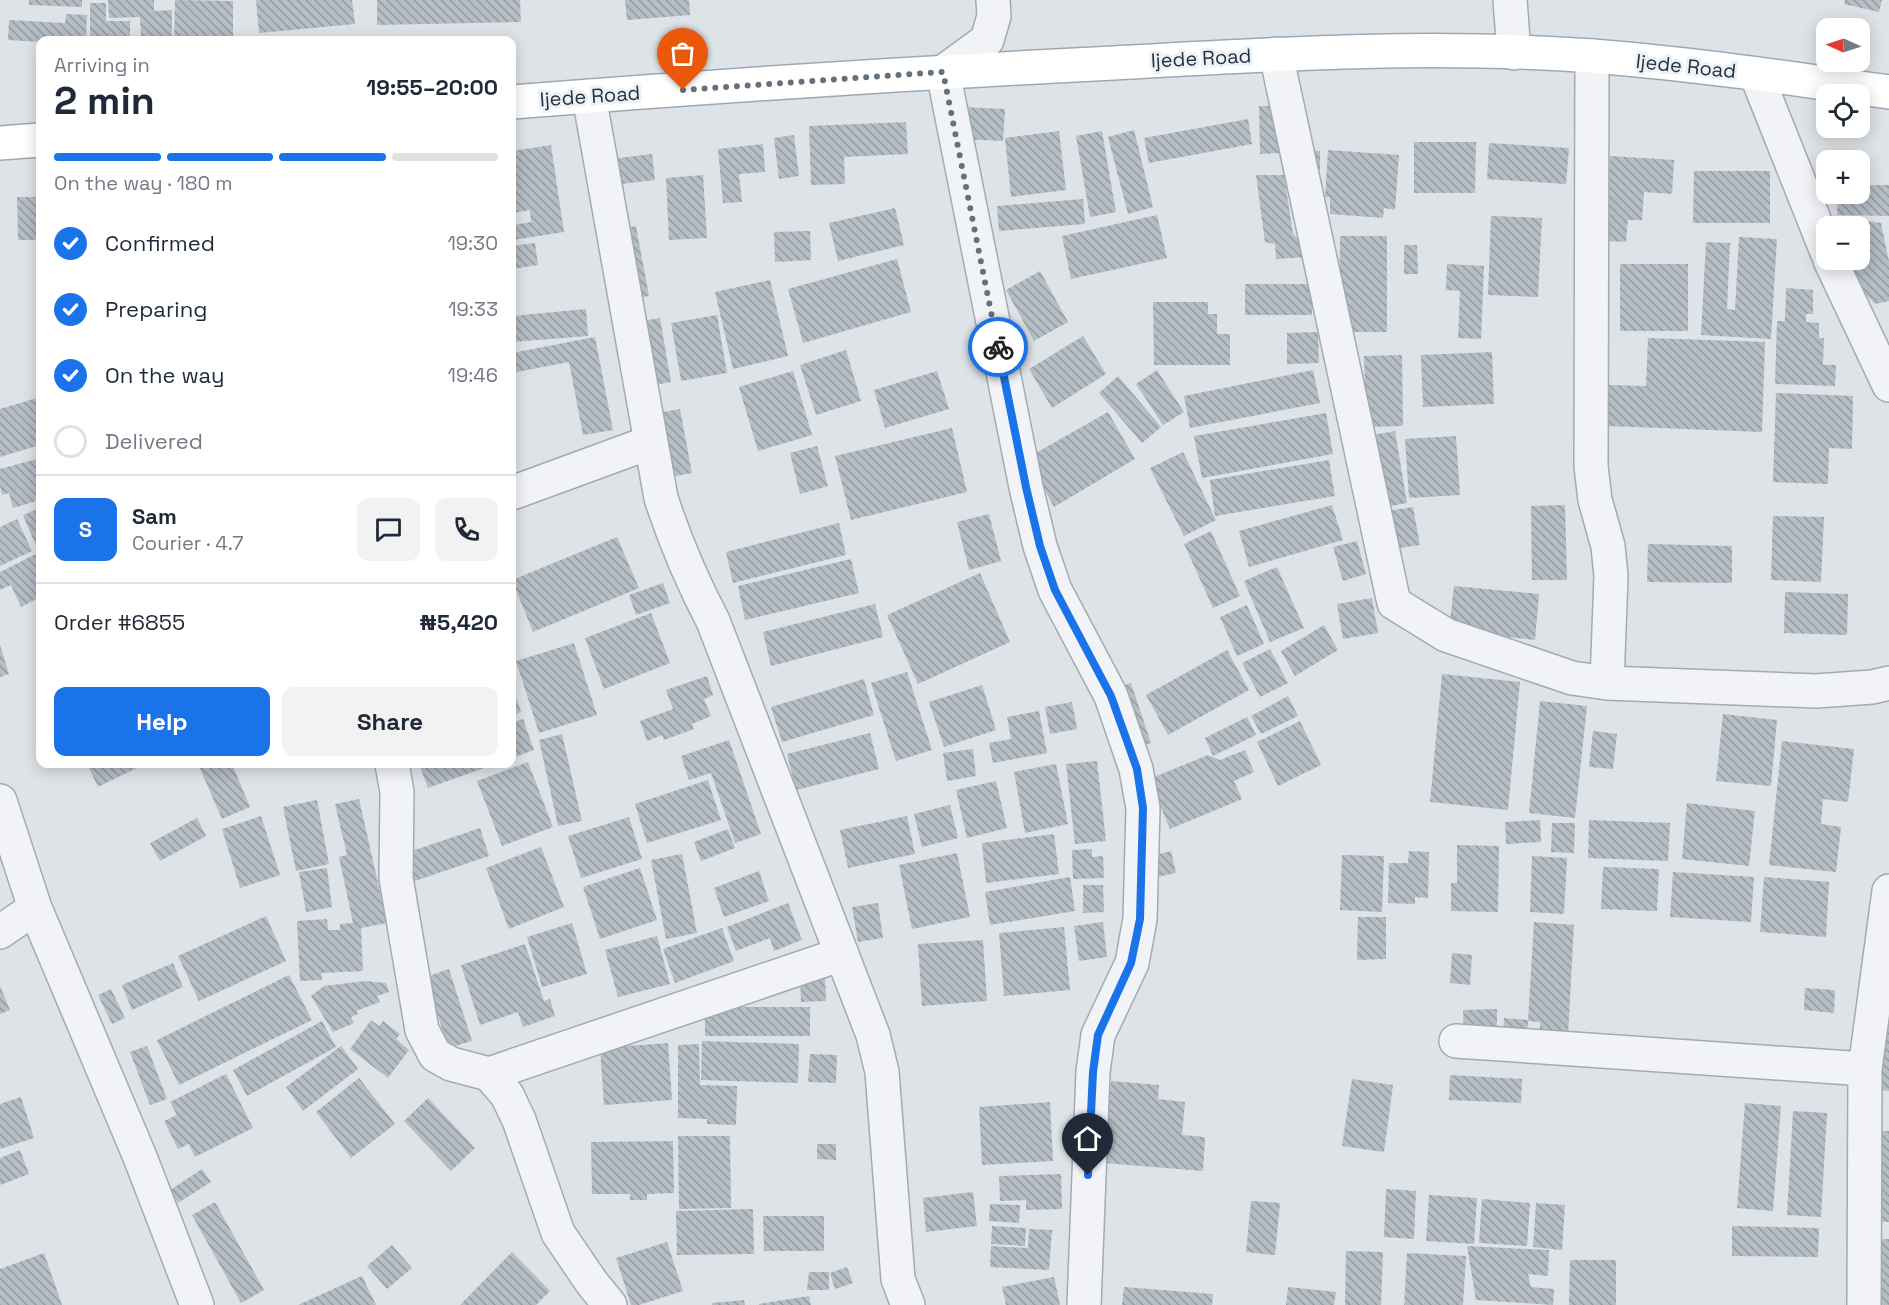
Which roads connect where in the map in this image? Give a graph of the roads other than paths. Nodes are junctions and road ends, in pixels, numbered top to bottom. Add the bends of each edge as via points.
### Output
1 (993, 0) edge
2 (1509, 0) edge
3 (1514, 53) junction
4 (1276, 54) junction
5 (1592, 56) junction
6 (943, 72) junction
7 (1756, 74) junction
8 (1889, 92) edge
9 (589, 96) junction
10 (516, 102) edge
11 (36, 140) edge
12 (0, 143) edge
13 (1816, 224) edge
14 (1835, 270) edge
15 (1889, 385) edge
16 (651, 442) junction
17 (516, 493) edge
18 (1607, 683) junction
19 (1889, 683) edge
20 (393, 768) edge
21 (0, 801) edge
22 (1889, 891) edge
23 (35, 908) junction
24 (0, 932) edge
25 (843, 954) junction
26 (1456, 1041) dead end
27 (1865, 1068) junction
28 (489, 1074) junction
29 (197, 1305) edge
30 (610, 1305) edge
31 (908, 1305) edge
32 (1084, 1305) edge
33 (1864, 1305) edge

1 - 6 street via 994,16 987,40
2 - 3 street
3 - 4 main road, Ijede Road
3 - 5 main road, Ijede Road
4 - 6 main road, Ijede Road
4 - 18 street via 1394,603 1446,634 1572,678
5 - 7 main road, Ijede Road
5 - 18 street via 1591,466 1611,576
6 - 9 main road, Ijede Road
6 - 32 street via 1040,546 1055,590 1111,696 1137,769 1143,808 1140,919 1131,963 1098,1035 1093,1072
7 - 8 main road, Ijede Road
7 - 13 street
9 - 10 main road, Ijede Road
9 - 16 street
11 - 12 main road
14 - 15 street
16 - 17 street
16 - 25 street via 661,498 676,544 713,621
18 - 19 street via 1816,691
20 - 28 street via 397,792 396,878 422,1030 435,1055 451,1064
21 - 23 street
22 - 27 street
23 - 24 street
23 - 29 street via 140,1157
25 - 28 street
25 - 31 street via 873,1035 882,1072 898,1279
26 - 27 street
27 - 33 street
28 - 30 street via 507,1095 519,1120 558,1233

